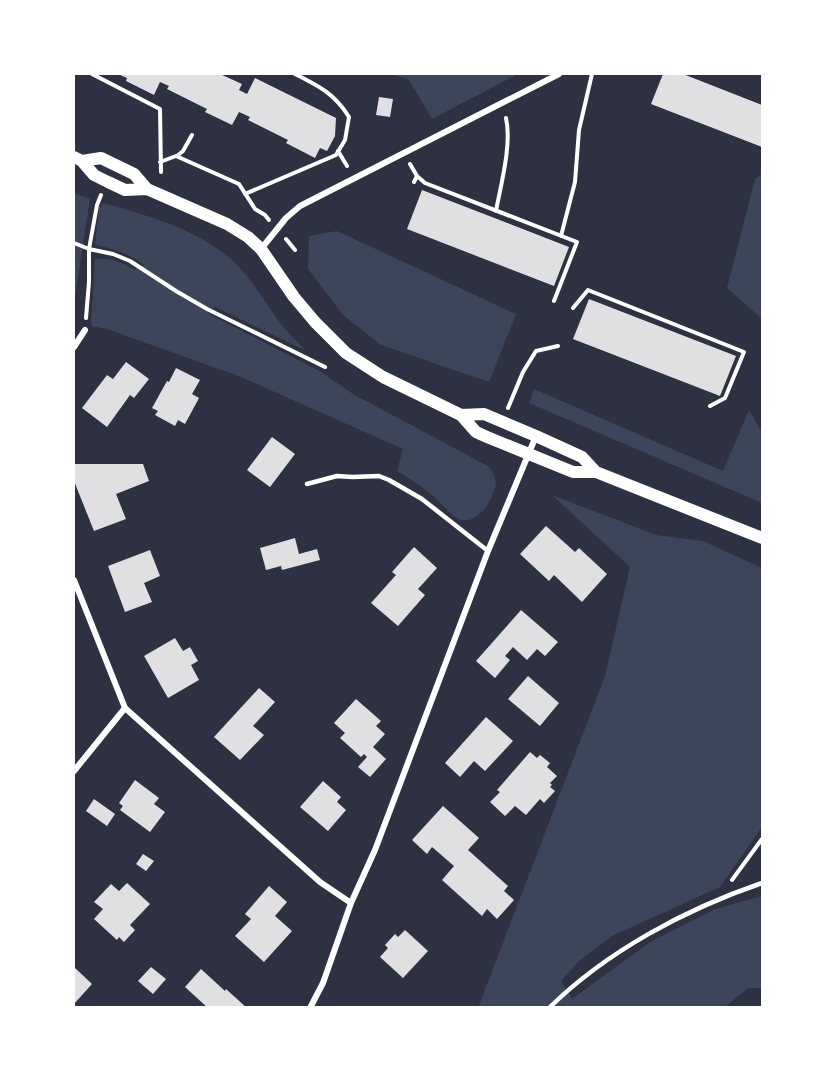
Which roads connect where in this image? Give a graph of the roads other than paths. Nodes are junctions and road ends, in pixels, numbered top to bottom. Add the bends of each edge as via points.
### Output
1 (559, 74) edge
2 (78, 159) edge
3 (147, 189) junction
4 (261, 249) junction
5 (85, 330) road end
6 (74, 347) edge
7 (461, 415) junction
8 (536, 436) junction
9 (529, 454) junction
10 (596, 472) junction
11 (307, 484) dead end
12 (762, 538) edge
13 (488, 551) junction
14 (74, 580) edge
15 (125, 708) junction
16 (74, 771) edge
17 (762, 883) edge
18 (351, 903) junction
19 (310, 1008) edge
20 (549, 1008) edge

1 - 4 street via 300,206
2 - 3 main road via 94,175 125,190
2 - 3 main road via 101,158 134,174
3 - 4 main road via 227,224
4 - 7 main road via 294,297 346,353 383,377
5 - 6 street
7 - 8 main road via 484,414
7 - 9 main road via 476,432
8 - 9 street
8 - 10 main road via 582,457
9 - 10 main road via 573,471
9 - 13 street
10 - 12 main road
11 - 13 lane via 337,476 379,476 422,499
13 - 18 street via 375,850
14 - 15 street
15 - 16 street
15 - 18 street via 320,882
17 - 20 lane via 656,930 585,976
18 - 19 street via 323,983

